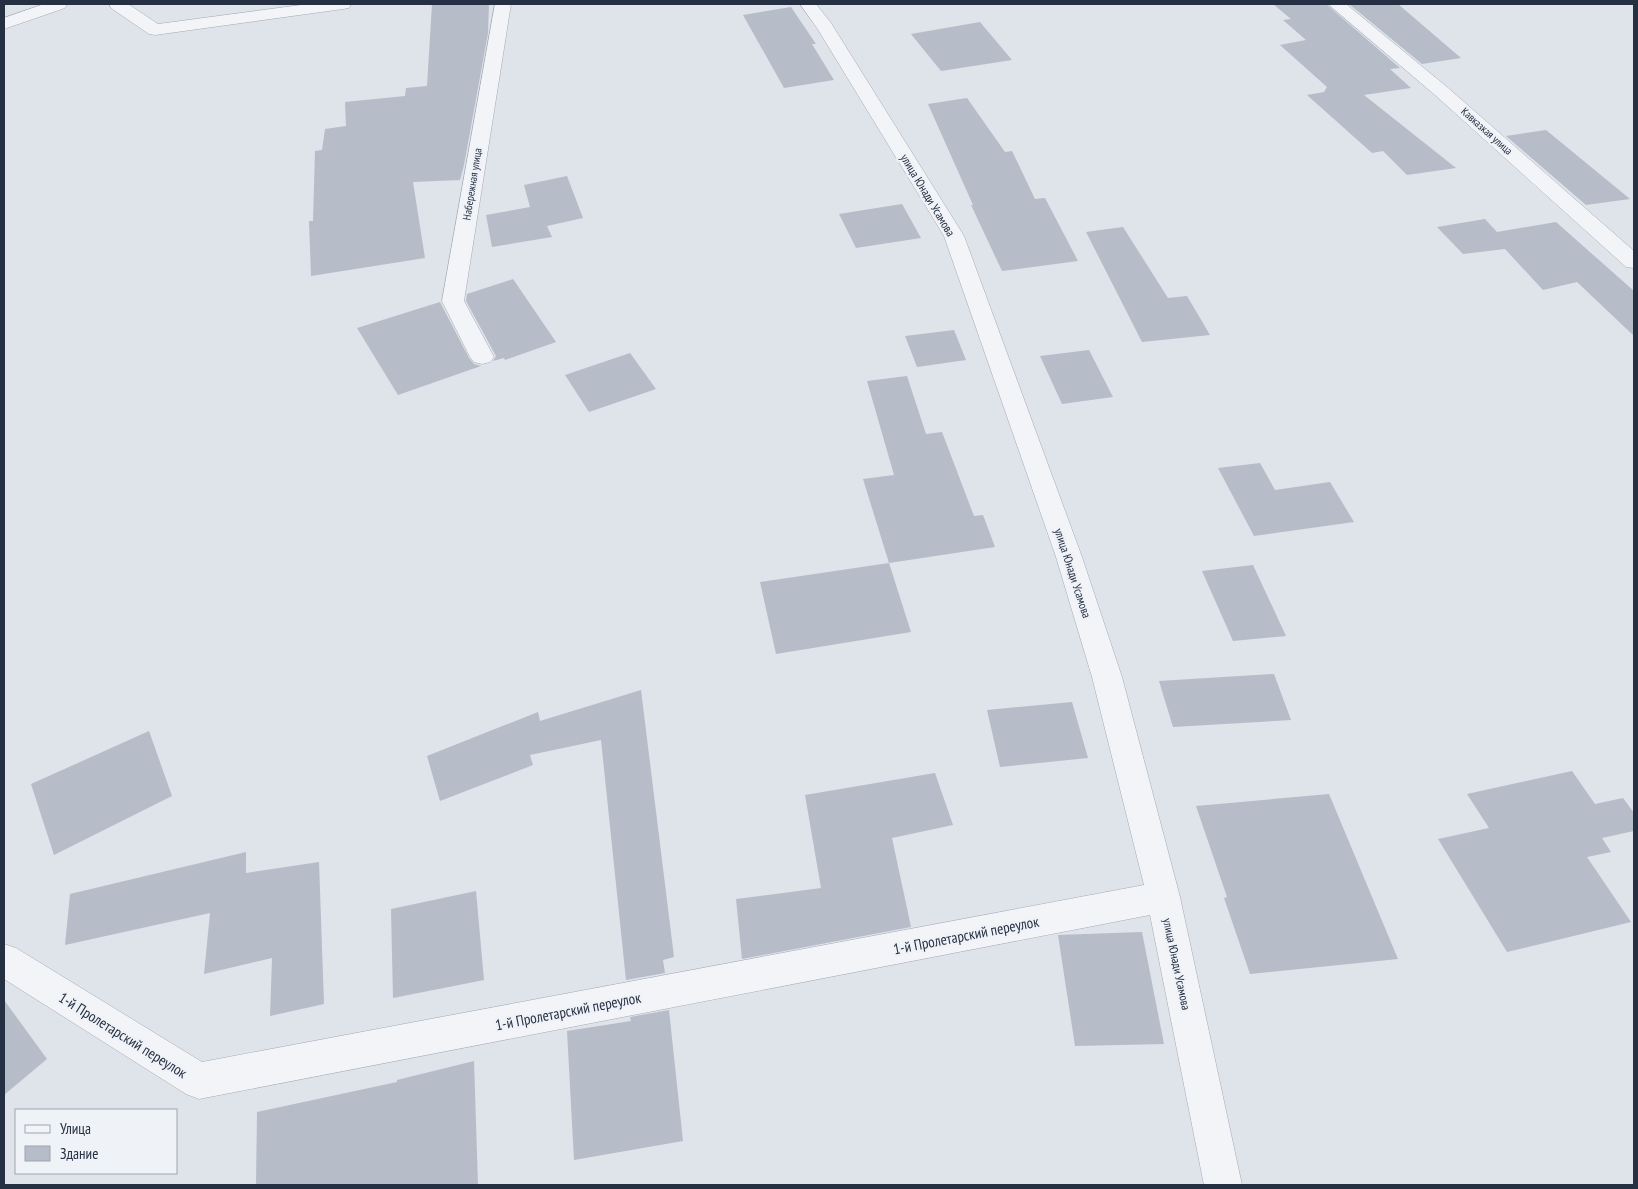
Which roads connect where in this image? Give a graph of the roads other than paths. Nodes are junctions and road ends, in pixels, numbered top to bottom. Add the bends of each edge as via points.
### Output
1 (59, 4) edge
2 (117, 4) edge
3 (343, 4) edge
4 (503, 4) edge
5 (808, 4) edge
6 (1336, 4) edge
7 (4, 24) edge
8 (1634, 262) edge
9 (482, 357) dead end
10 (1163, 897) junction
11 (4, 960) edge
12 (1223, 1185) edge

1 - 7 street
2 - 3 street via 155,30
4 - 9 street, Набережная улица via 453,302
5 - 10 street, улица Юнади Усамова via 954,236 1072,566 1107,677
6 - 8 street, Кавказкая улица via 1449,98
10 - 11 street, 1-й Пролетарский переулок via 198,1082
10 - 12 street, улица Юнади Усамова

